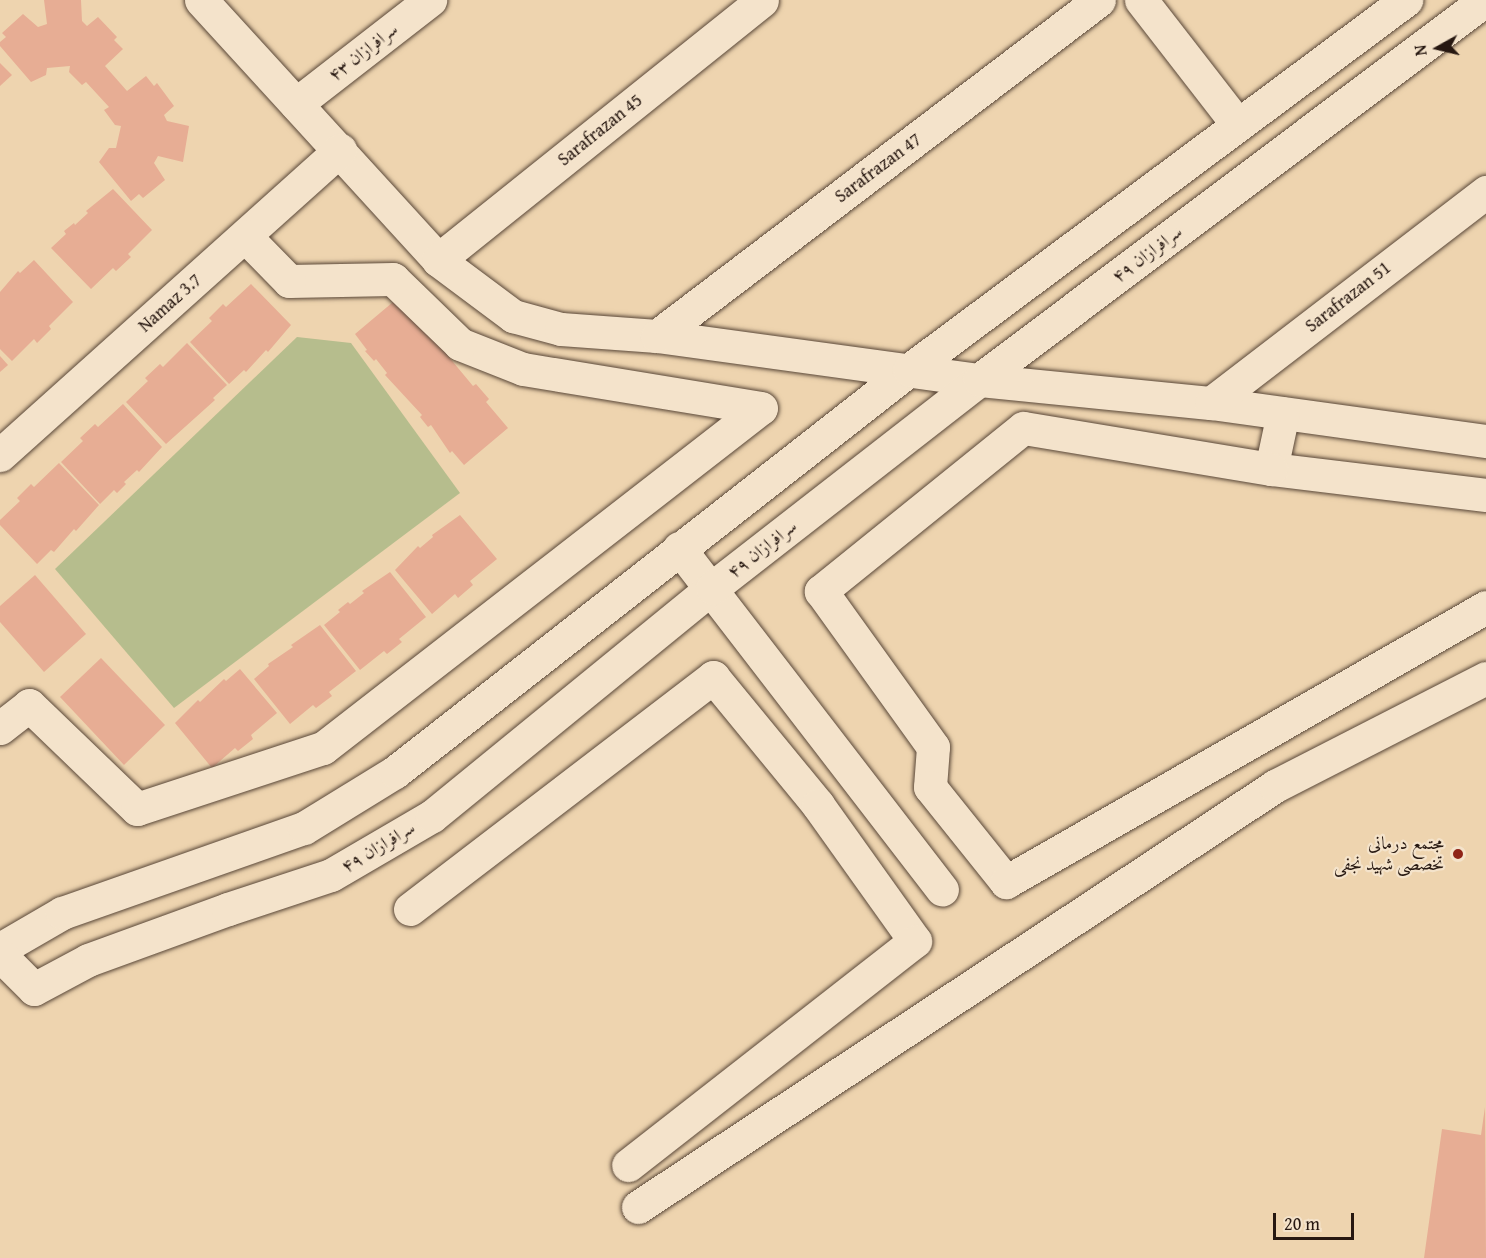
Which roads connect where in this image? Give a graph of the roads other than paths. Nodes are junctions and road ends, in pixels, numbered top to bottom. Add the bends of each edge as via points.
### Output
1 (201, 0) edge
2 (430, 0) edge
3 (762, 0) edge
4 (1099, 0) edge
5 (1141, 0) edge
6 (1406, 0) edge
7 (1485, 0) edge
8 (296, 104) junction
9 (1238, 125) junction
10 (340, 150) junction
11 (1486, 192) edge
12 (245, 236) junction
13 (433, 254) junction
14 (393, 279) junction
15 (657, 336) junction
16 (909, 370) junction
17 (980, 380) junction
18 (1211, 403) junction
19 (1283, 413) junction
20 (1486, 441) edge
21 (0, 455) edge
22 (1271, 469) junction
23 (1486, 495) edge
24 (679, 548) junction
25 (711, 588) junction
26 (1486, 607) edge
27 (1486, 678) edge
28 (0, 728) edge
29 (856, 776) junction
30 (818, 805) junction
31 (942, 889) dead end
32 (410, 909) dead end
33 (0, 949) edge
34 (0, 955) edge
35 (628, 1165) dead end
36 (638, 1207) dead end

1 - 8 street
2 - 8 street, سرافرازان ۴۳
3 - 13 street, Sarafrazan 45
4 - 15 street, Sarafrazan 47
5 - 9 street
6 - 9 street
7 - 17 street, سرافرازان ۴۹
8 - 10 street
9 - 16 street
10 - 12 street, Namaz 3.7
10 - 13 street
11 - 18 street, Sarafrazan 51
12 - 14 street via 289,280
12 - 21 street, Namaz 3.7
13 - 14 street, Sarafrazan 45
13 - 15 street via 513,316 561,329
14 - 28 street via 460,344 523,369 761,408 323,747 137,809 29,705
15 - 16 street
16 - 17 street
16 - 24 street
17 - 18 street
17 - 25 street, سرافرازان ۴۹
18 - 19 street
19 - 20 street
19 - 22 street
22 - 23 street
22 - 26 street via 1023,428 821,591 933,747 930,787 1006,882
24 - 25 street
24 - 33 street via 394,772 304,828 62,913
25 - 29 street
25 - 34 street, سرافرازان ۴۹ via 432,816 331,875 88,960 34,990
27 - 36 street via 1275,786
29 - 30 street
29 - 31 street
30 - 32 street via 713,677
30 - 35 street via 915,941

